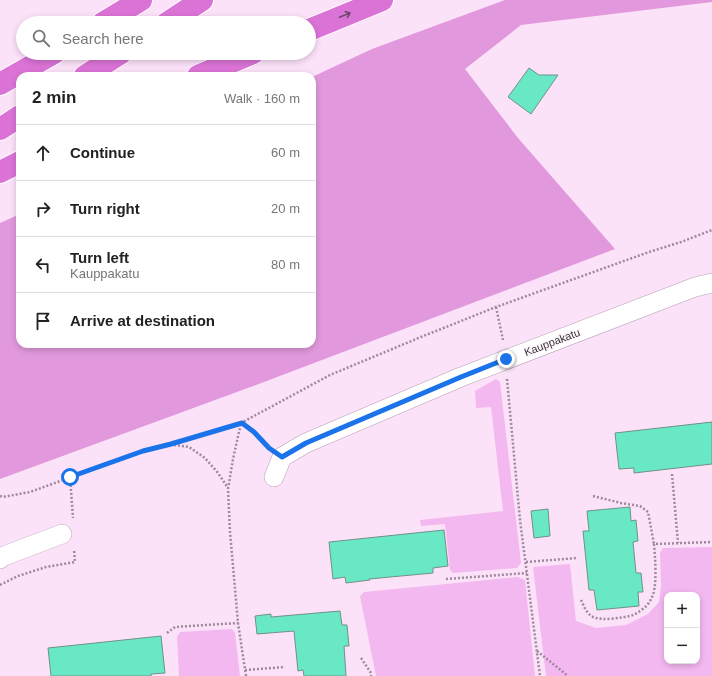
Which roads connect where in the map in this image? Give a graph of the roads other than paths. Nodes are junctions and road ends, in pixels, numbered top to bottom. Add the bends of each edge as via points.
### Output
1 (126, 0) edge
2 (141, 0) edge
3 (202, 0) edge
4 (382, 0) edge
5 (104, 16) edge
6 (115, 16) edge
7 (178, 16) edge
8 (316, 27) edge
9 (42, 60) edge
10 (110, 60) edge
11 (236, 60) edge
12 (21, 72) edge
13 (91, 72) edge
14 (208, 72) edge
15 (16, 75) edge
16 (0, 84) edge
17 (16, 119) edge
18 (0, 129) edge
19 (16, 164) edge
20 (0, 172) edge
21 (712, 283) edge
22 (274, 477) dead end
23 (62, 534) dead end
24 (0, 559) edge

1 - 5 highway
2 - 6 highway
3 - 7 highway
8 -> 4 highway
9 - 12 highway
10 - 13 highway
11 - 14 highway
15 - 16 highway
17 - 18 highway
19 - 20 highway
21 - 22 street, Kauppakatu via 695,287 461,377 306,443 282,457
23 - 24 street

